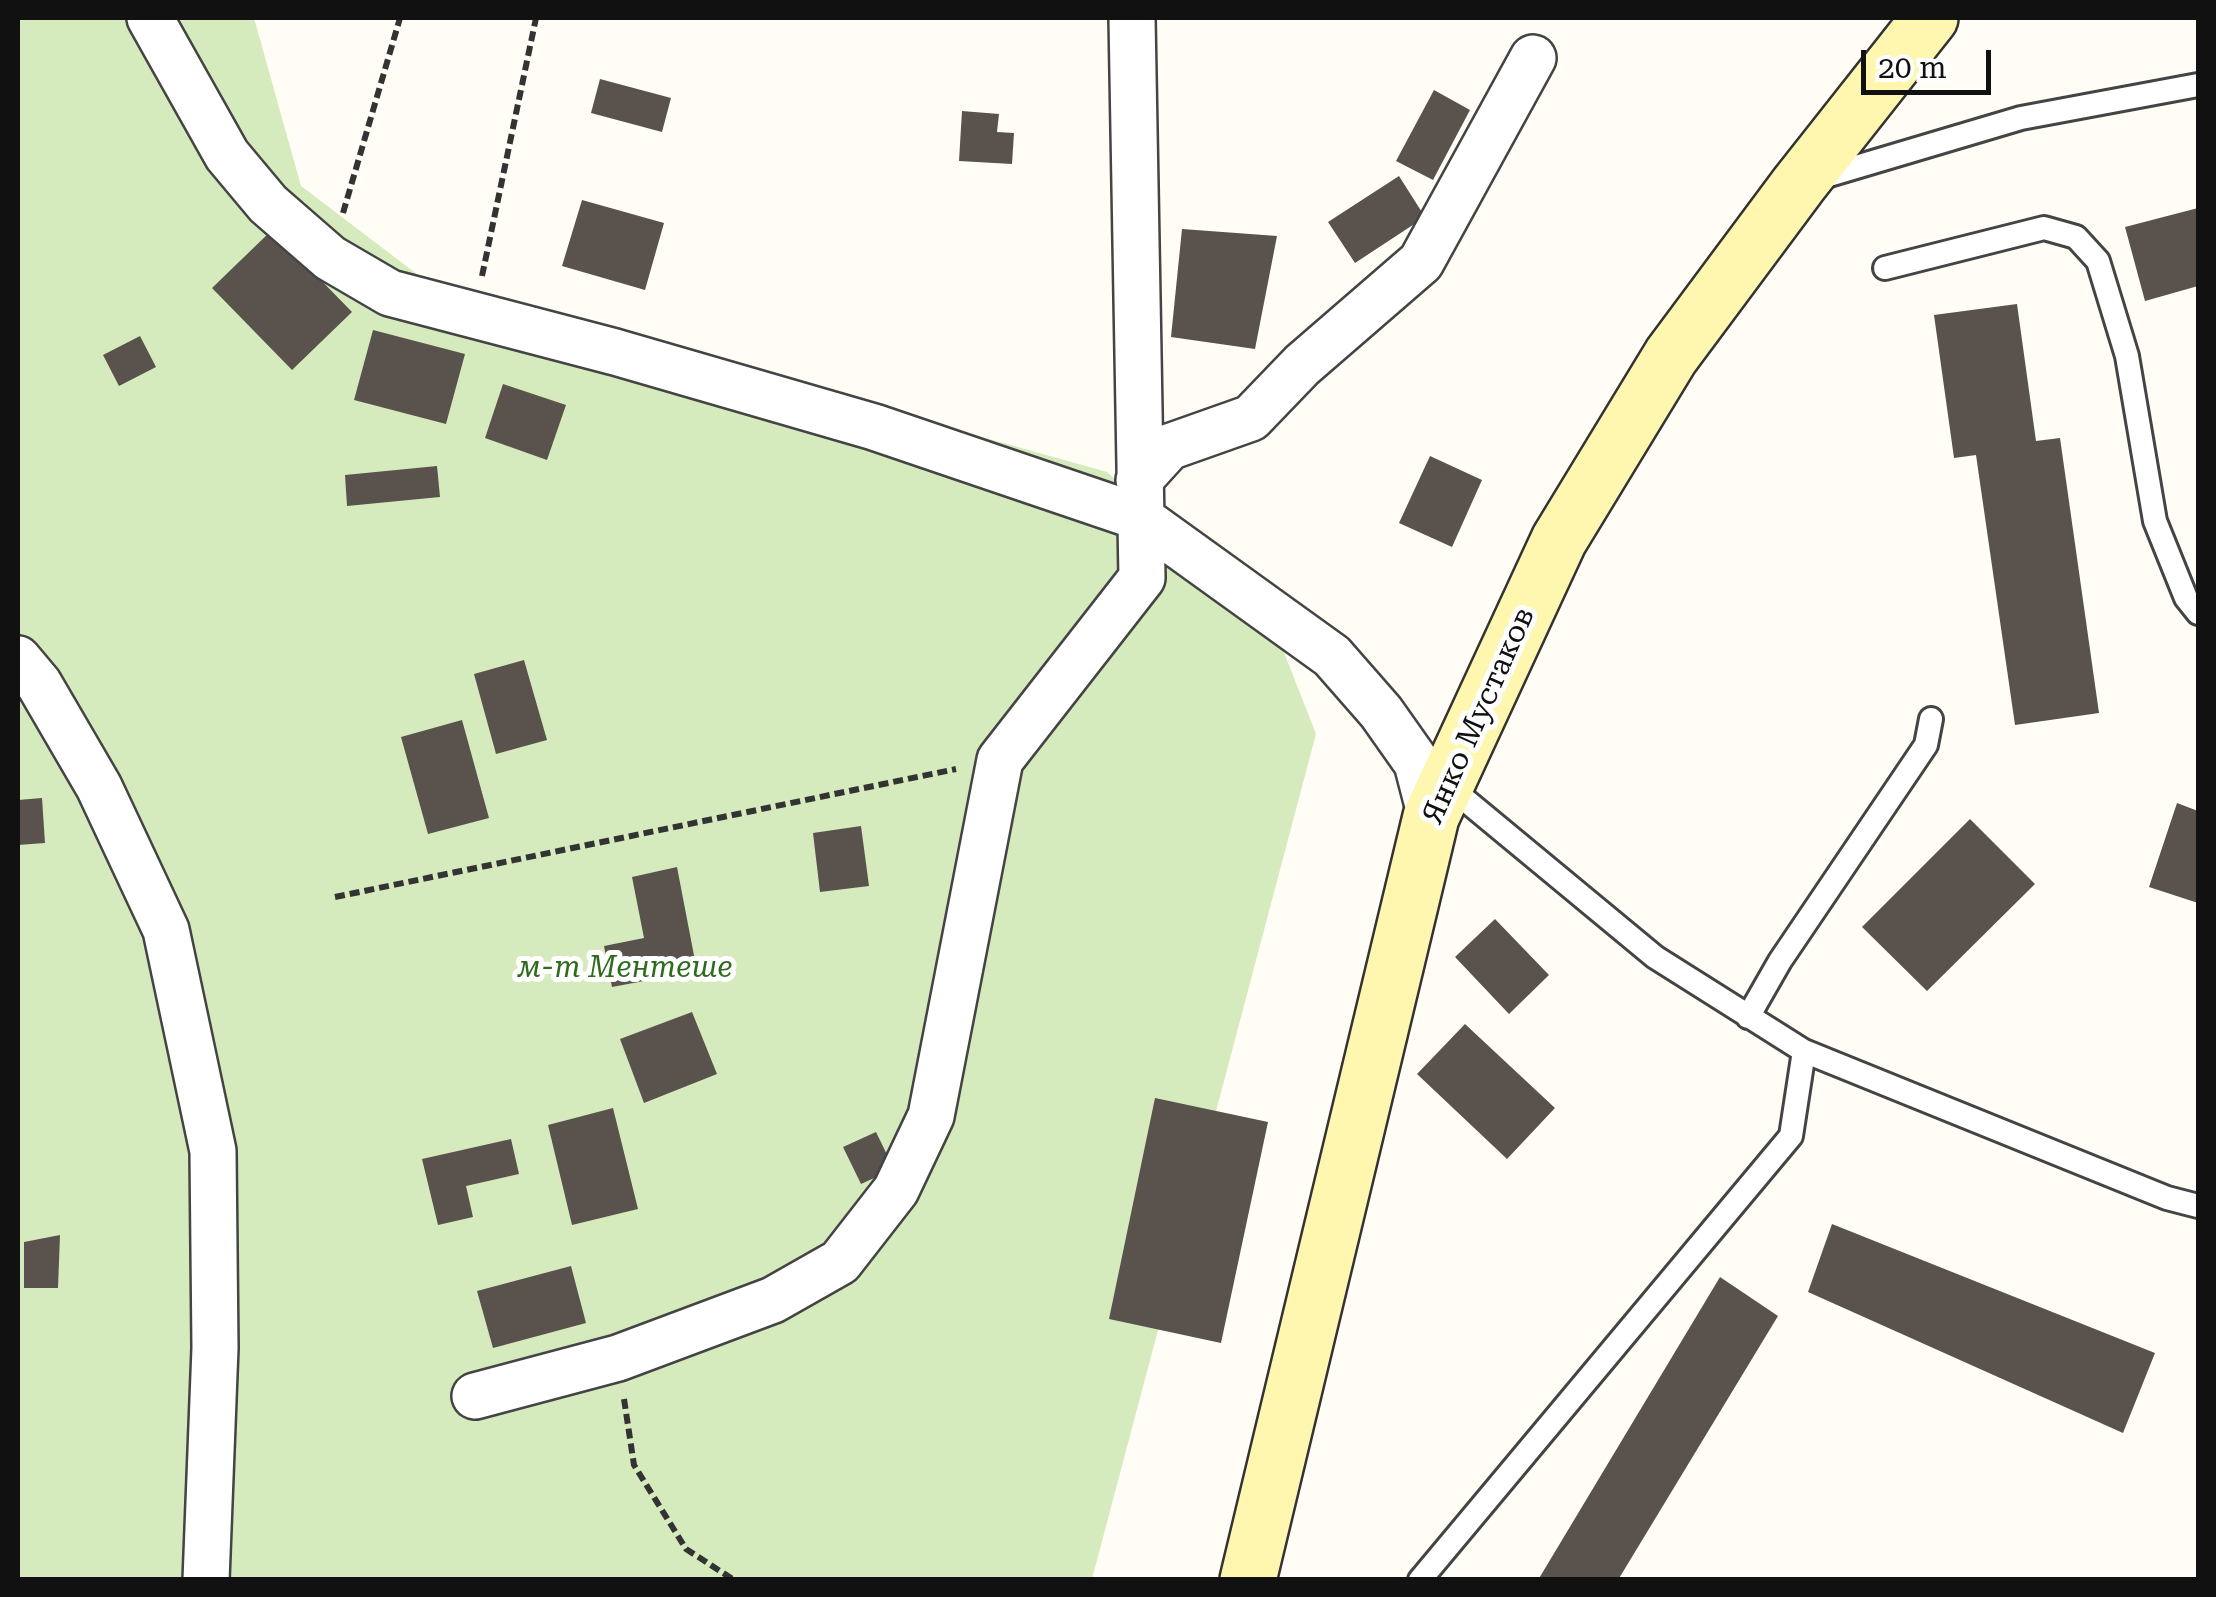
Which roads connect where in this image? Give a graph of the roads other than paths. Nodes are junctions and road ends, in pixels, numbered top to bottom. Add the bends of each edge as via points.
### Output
1 (150, 18) edge
2 (1132, 18) edge
3 (1930, 18) edge
4 (1533, 58) dead end
5 (2198, 85) edge
6 (1799, 184) junction
7 (1885, 268) dead end
8 (1139, 499) junction
9 (2198, 613) edge
10 (18, 658) edge
11 (1931, 719) dead end
12 (1438, 801) junction
13 (1748, 1016) junction
14 (1804, 1051) junction
15 (2198, 1206) edge
16 (475, 1396) dead end
17 (206, 1580) edge
18 (1248, 1580) edge
19 (1420, 1580) edge

1 - 8 street via 227,155 268,204 330,258 390,293
2 - 8 street
3 - 6 street, Янко Мустаков
4 - 8 street via 1421,262 1251,418 1169,447
5 - 6 lane via 2021,118
6 - 12 street, Янко Мустаков via 1671,356 1558,540
7 - 9 lane via 2044,228 2076,237 2098,261 2128,356 2155,521
8 - 12 street via 1332,656 1381,712
8 - 16 street via 1142,578 1000,760 932,1116 896,1190 840,1262 772,1300 618,1358
10 - 17 street via 99,787 166,930 212,1151 215,1348
11 - 13 lane via 1926,746
12 - 13 lane
12 - 18 street, Янко Мустаков
13 - 14 lane
14 - 15 lane
14 - 19 lane via 1791,1136

